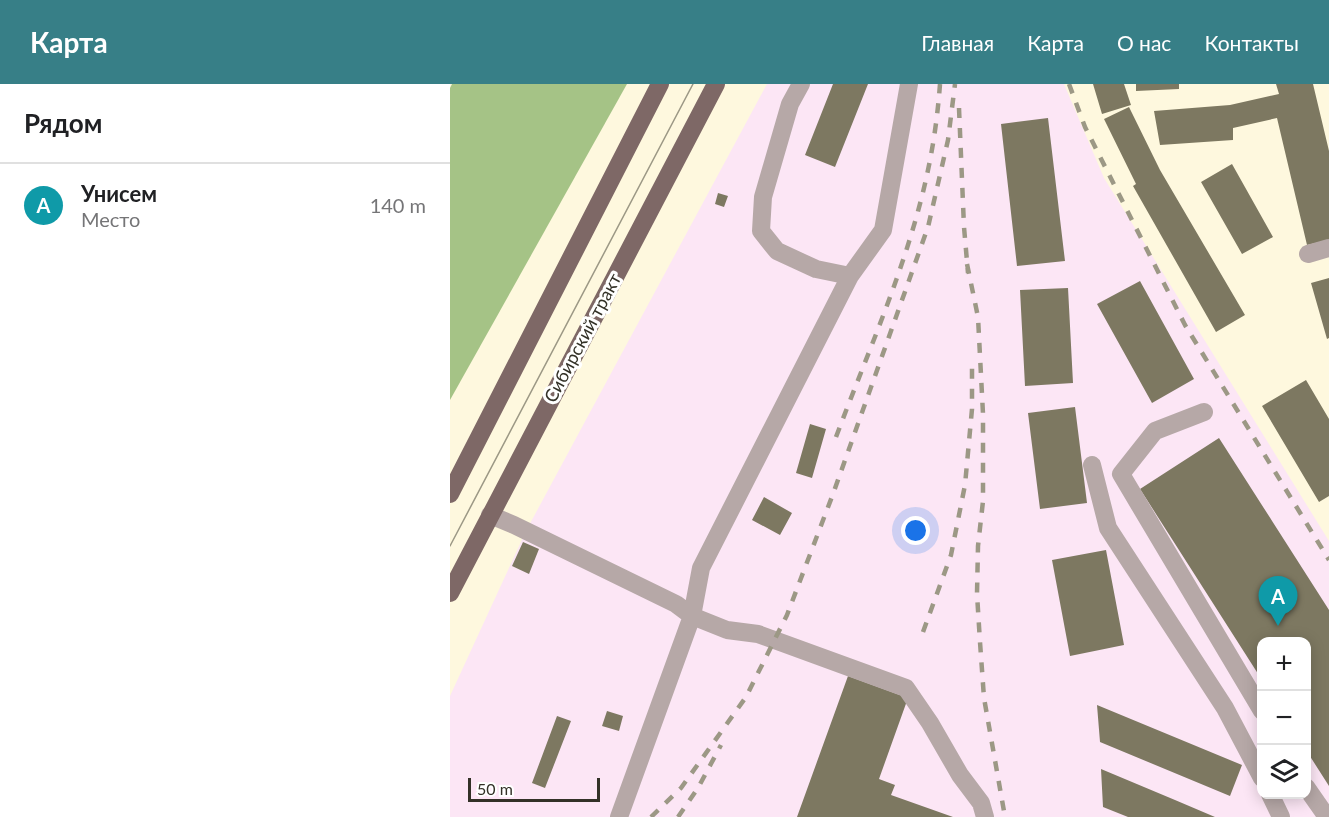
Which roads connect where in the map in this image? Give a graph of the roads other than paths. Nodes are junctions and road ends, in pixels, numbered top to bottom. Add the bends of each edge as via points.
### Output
1 (660, 84) edge
2 (716, 84) edge
3 (801, 84) edge
4 (909, 84) edge
5 (1329, 248) edge
6 (1308, 254) dead end
7 (850, 276) junction
8 (1204, 412) dead end
9 (1092, 465) dead end
10 (450, 494) edge
11 (490, 515) junction
12 (450, 593) edge
13 (692, 616) junction
14 (1257, 703) edge
15 (1257, 769) edge
16 (1311, 795) edge
17 (1272, 799) edge
18 (620, 817) edge
19 (985, 817) edge
20 (1281, 817) edge
21 (1327, 817) edge

1 - 10 main road
2 - 11 main road, Сибирский тракт
3 - 7 lane via 790,104 763,197 761,231 777,251 816,269
4 - 7 lane via 883,230
5 - 6 lane
7 - 13 lane via 700,568
8 - 14 lane via 1155,431 1121,474
9 - 15 lane via 1108,528 1225,708
11 - 12 main road, Сибирский тракт
11 - 13 lane via 676,604
13 - 18 lane
13 - 19 lane via 727,630 758,634 906,688 981,802
16 - 21 lane
17 - 20 lane

